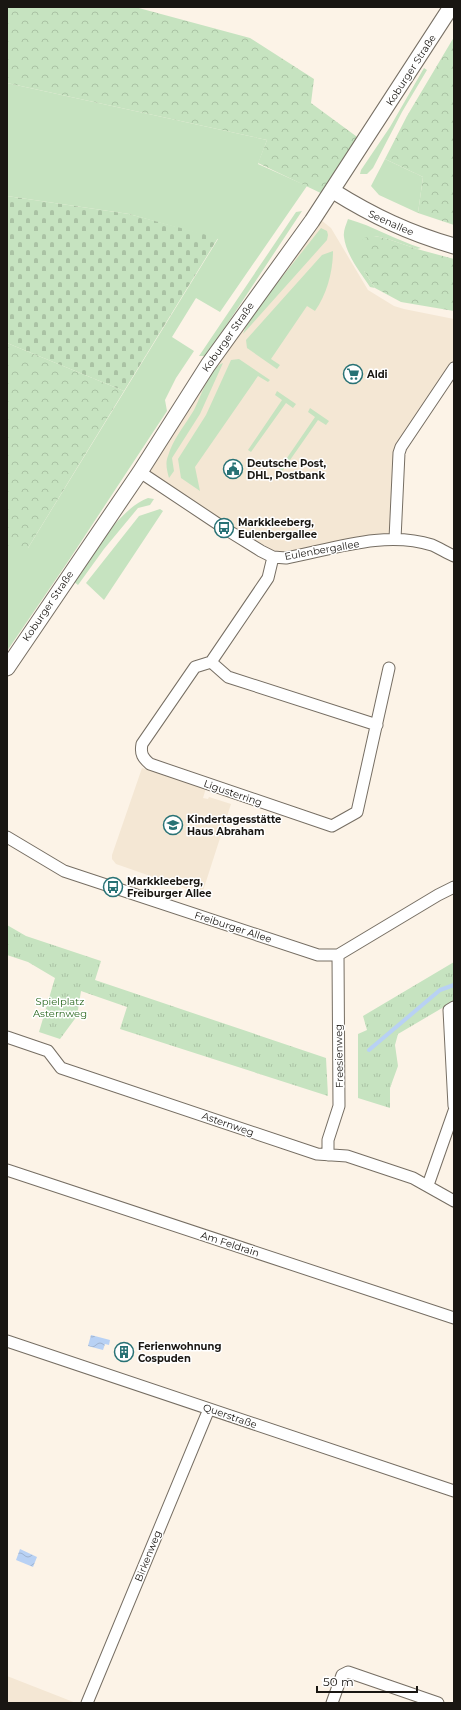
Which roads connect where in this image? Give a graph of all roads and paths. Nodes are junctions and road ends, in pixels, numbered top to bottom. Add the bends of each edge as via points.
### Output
1 (451, 7) edge
2 (333, 191) junction
3 (454, 246) edge
4 (454, 368) edge
5 (140, 472) junction
6 (395, 539) junction
7 (454, 556) edge
8 (273, 557) junction
9 (211, 662) junction
10 (7, 668) edge
11 (389, 668) dead end
12 (377, 725) junction
13 (7, 837) edge
14 (454, 887) edge
15 (338, 956) junction
16 (454, 1007) edge
17 (7, 1037) edge
18 (454, 1106) edge
19 (454, 1111) edge
20 (328, 1155) junction
21 (7, 1170) edge
22 (428, 1185) junction
23 (454, 1201) edge
24 (454, 1318) edge
25 (7, 1341) edge
26 (209, 1409) junction
27 (454, 1491) edge
28 (87, 1703) edge
29 (332, 1703) edge
30 (438, 1703) edge

1 - 2 main road, Koburger Straße
2 - 3 main road, Seenallee via 375,216 416,234
2 - 5 main road, Koburger Straße via 208,365
4 - 6 street via 401,447
5 - 8 street, Eulenbergallee
5 - 10 main road, Koburger Straße
6 - 7 street, Eulenbergallee via 432,545
6 - 8 street, Eulenbergallee via 286,558
8 - 9 street via 268,578
9 - 12 street via 228,677
9 - 12 street, Ligusterring via 195,667 142,744 140,751 150,764 332,826 357,812
11 - 12 street, Ligusterring
13 - 15 street, Freiburger Allee via 64,871 318,955
14 - 15 street
15 - 20 street, Freesienweg via 339,1106 328,1140
16 - 18 street via 449,1010
17 - 20 street, Asternweg via 48,1052 61,1068 317,1154
19 - 22 street
20 - 22 street, Asternweg via 347,1156
21 - 24 street, Am Feldrain
22 - 23 street, Asternweg
25 - 26 street, Querstraße
26 - 27 street, Querstraße
26 - 28 street, Birkenweg
29 - 30 street via 342,1675 348,1672

